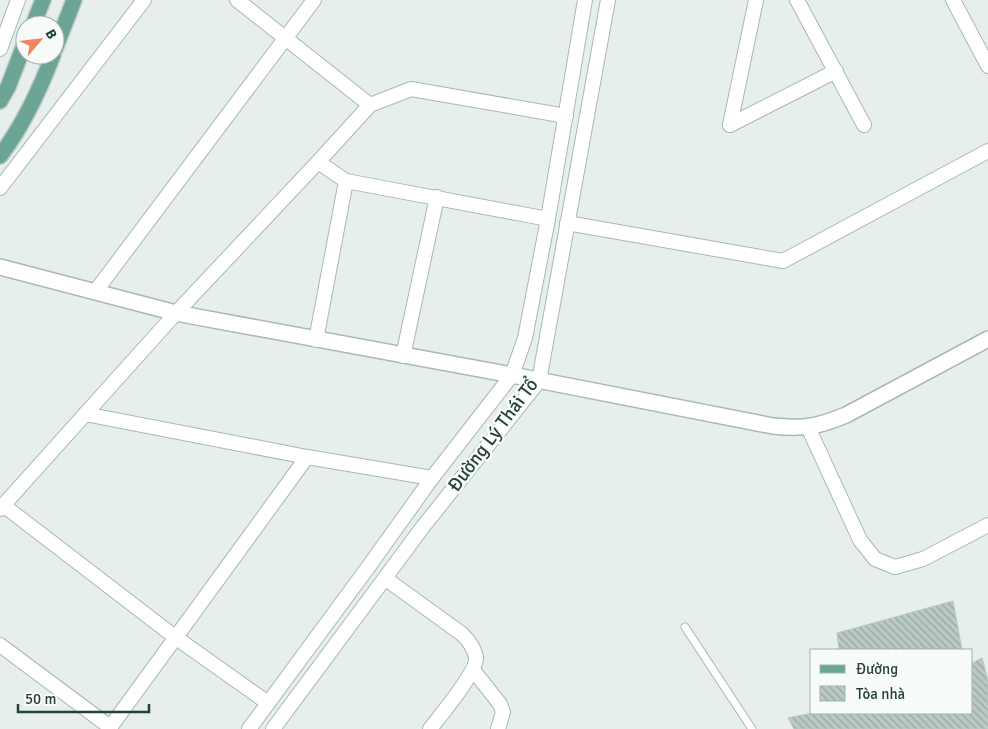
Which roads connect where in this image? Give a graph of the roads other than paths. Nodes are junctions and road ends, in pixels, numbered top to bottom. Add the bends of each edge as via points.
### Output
1 (18, 0) edge
2 (43, 0) edge
3 (74, 0) edge
4 (144, 0) edge
5 (237, 0) edge
6 (314, 0) edge
7 (585, 0) edge
8 (608, 0) edge
9 (756, 0) edge
10 (797, 0) edge
11 (958, 2) edge
12 (37, 15) edge
13 (65, 23) edge
14 (285, 39) junction
15 (0, 49) edge
16 (17, 65) edge
17 (49, 65) edge
18 (988, 66) edge
19 (836, 72) junction
20 (0, 101) edge
21 (370, 106) junction
22 (566, 116) junction
23 (864, 125) dead end
24 (988, 151) edge
25 (0, 156) edge
26 (318, 162) junction
27 (346, 180) junction
28 (0, 188) edge
29 (437, 197) junction
30 (548, 220) junction
31 (567, 223) junction
32 (0, 267) edge
33 (95, 292) junction
34 (176, 313) junction
35 (988, 339) edge
36 (316, 340) junction
37 (403, 356) junction
38 (512, 375) junction
39 (539, 381) junction
40 (85, 414) junction
41 (808, 427) junction
42 (307, 457) junction
43 (432, 478) junction
44 (2, 507) edge
45 (988, 525) edge
46 (386, 578) junction
47 (685, 627) dead end
48 (175, 637) junction
49 (0, 645) edge
50 (473, 670) junction
51 (268, 703) junction
52 (109, 728) edge
53 (249, 729) edge
54 (273, 729) edge
55 (430, 729) edge
56 (498, 729) edge
57 (752, 729) edge

1 - 15 street
2 - 12 main road
3 - 13 main road
4 - 28 street
5 - 14 street
6 - 14 street
7 - 22 street, Đường Lý Thái Tổ
8 - 31 street, Đường Lý Thái Tổ
9 - 19 street via 730,126
10 - 19 street
11 - 18 street
14 - 21 street
14 - 33 street
16 - 20 main road
17 - 25 main road
19 - 23 street
21 - 22 street via 411,89
21 - 26 street
22 - 30 street, Đường Lý Thái Tổ
24 - 31 street via 784,261
26 - 27 street
26 - 34 street
27 - 29 street
27 - 36 street
29 - 30 street
29 - 37 street
30 - 38 street, Đường Lý Thái Tổ via 525,338
31 - 39 street, Đường Lý Thái Tổ
32 - 33 street
33 - 34 street
34 - 36 street
34 - 40 street
35 - 41 street via 846,415
36 - 37 street
37 - 38 street
38 - 39 street
38 - 43 street, Đường Lý Thái Tổ
39 - 41 street via 773,426
39 - 46 street, Đường Lý Thái Tổ
40 - 42 street
40 - 44 street
41 - 45 street via 860,540 875,559 895,566 923,559
42 - 43 street
42 - 48 street
43 - 51 street, Đường Lý Thái Tổ
44 - 48 street
46 - 50 street via 471,643 476,658
46 - 54 street, Đường Lý Thái Tổ
47 - 57 lane
48 - 51 street
48 - 52 street
49 - 52 street
50 - 55 street
50 - 56 street via 500,704 503,712
51 - 53 street, Đường Lý Thái Tổ

